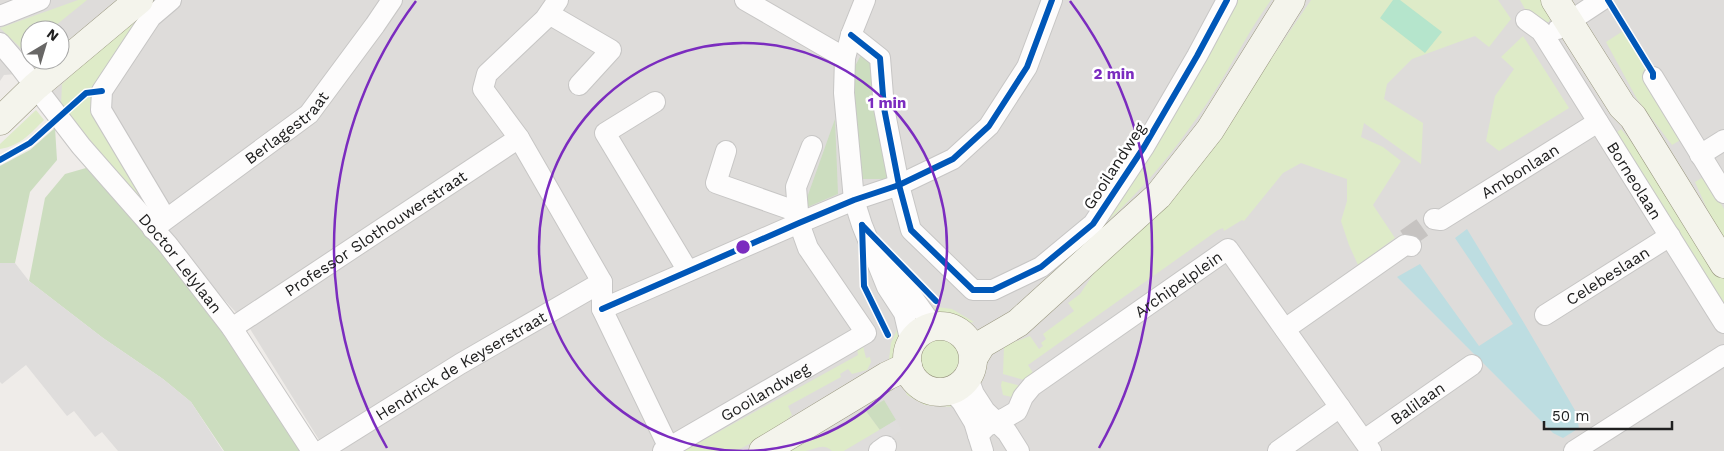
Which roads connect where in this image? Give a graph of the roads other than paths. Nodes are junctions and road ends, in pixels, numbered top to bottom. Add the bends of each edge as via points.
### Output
1 (40, 0) edge
2 (139, 0) edge
3 (171, 0) edge
4 (392, 0) edge
5 (745, 0) edge
6 (865, 0) edge
7 (1052, 0) edge
8 (1227, 0) edge
9 (1291, 0) edge
10 (553, 7) edge
11 (1576, 7) edge
12 (0, 16) edge
13 (1526, 20) dead end
14 (851, 35) junction
15 (1545, 37) junction
16 (0, 43) edge
17 (845, 58) junction
18 (1653, 77) dead end
19 (579, 84) dead end
20 (35, 87) junction
21 (655, 102) dead end
22 (0, 121) edge
23 (1598, 122) junction
24 (519, 138) junction
25 (1724, 140) edge
26 (812, 146) dead end
27 (726, 151) dead end
28 (1700, 155) junction
29 (899, 186) junction
30 (1724, 193) edge
31 (854, 200) junction
32 (798, 217) junction
33 (1438, 222) tunnel mouth
34 (153, 229) junction
35 (1670, 236) junction
36 (1407, 244) tunnel mouth
37 (873, 250) junction
38 (1724, 264) edge
39 (688, 271) junction
40 (602, 282) junction
41 (1062, 283) junction
42 (602, 309) junction
43 (1545, 315) dead end
44 (1724, 323) edge
45 (232, 328) junction
46 (946, 328) junction
47 (1286, 329) junction
48 (1724, 355) edge
49 (912, 364) junction
50 (1472, 365) dead end
51 (964, 375) junction
52 (1340, 406) junction
53 (997, 422) junction
54 (981, 443) edge
55 (1367, 445) edge
56 (768, 448) edge
57 (666, 449) edge
58 (312, 451) edge
59 (321, 451) edge
60 (1019, 451) edge
61 (1278, 451) edge
62 (1574, 451) edge

1 - 12 street
2 - 20 main road
3 - 34 street via 151,16 102,91 101,110 160,209
4 - 34 street, Berlagestraat via 309,114
5 - 17 street
6 - 14 street
7 - 29 street via 1027,67 989,126 953,159
8 - 29 street, Gooilandweg via 1144,147 1093,224 1041,267 993,290 973,290 911,230
9 - 41 main road via 1210,130 1158,196
10 - 19 street via 611,50
10 - 24 street via 545,19 487,74 483,89
11 - 15 street
11 - 38 main road via 1611,58 1633,117
13 - 15 street, Borneolaan
14 - 17 street
14 - 29 street via 880,58 884,108
15 - 23 street, Borneolaan
16 - 20 street, Doctor Lelylaan
17 - 31 street via 844,93
18 - 28 street
20 - 22 main road
20 - 34 street, Doctor Lelylaan
21 - 39 street via 605,133
23 - 33 street, Ambonlaan
23 - 35 street, Borneolaan
24 - 40 street
24 - 45 street, Professor Slothouwerstraat
25 - 28 street
26 - 32 street via 796,187
27 - 32 street via 716,183
28 - 30 street
29 - 31 street
31 - 32 street
31 - 37 street
32 - 39 street
32 - 57 street, Gooilandweg via 808,248 866,333
34 - 45 street, Doctor Lelylaan
35 - 43 street, Celebeslaan
35 - 44 street, Borneolaan
36 - 47 street
37 - 46 street
37 - 49 street via 887,287 904,313
39 - 42 street
40 - 42 street
40 - 59 street, Hendrick de Keyserstraat via 460,364
41 - 46 main road via 972,329
41 - 51 main road via 1018,322 982,344
42 - 57 street
45 - 58 street, Doctor Lelylaan
46 - 49 main road via 924,330 916,336
46 - 51 main road via 969,342
47 - 52 street, Archipelplein
47 - 53 street, Archipelplein via 1228,249 1030,388 1017,411
48 - 62 street
49 - 51 main road via 929,390 940,392
49 - 56 main road via 886,376
50 - 55 street, Balilaan
51 - 53 street via 985,411
51 - 54 street via 962,402
52 - 55 street, Archipelplein
52 - 61 street
53 - 54 street, Archipelplein via 986,426
53 - 60 street

